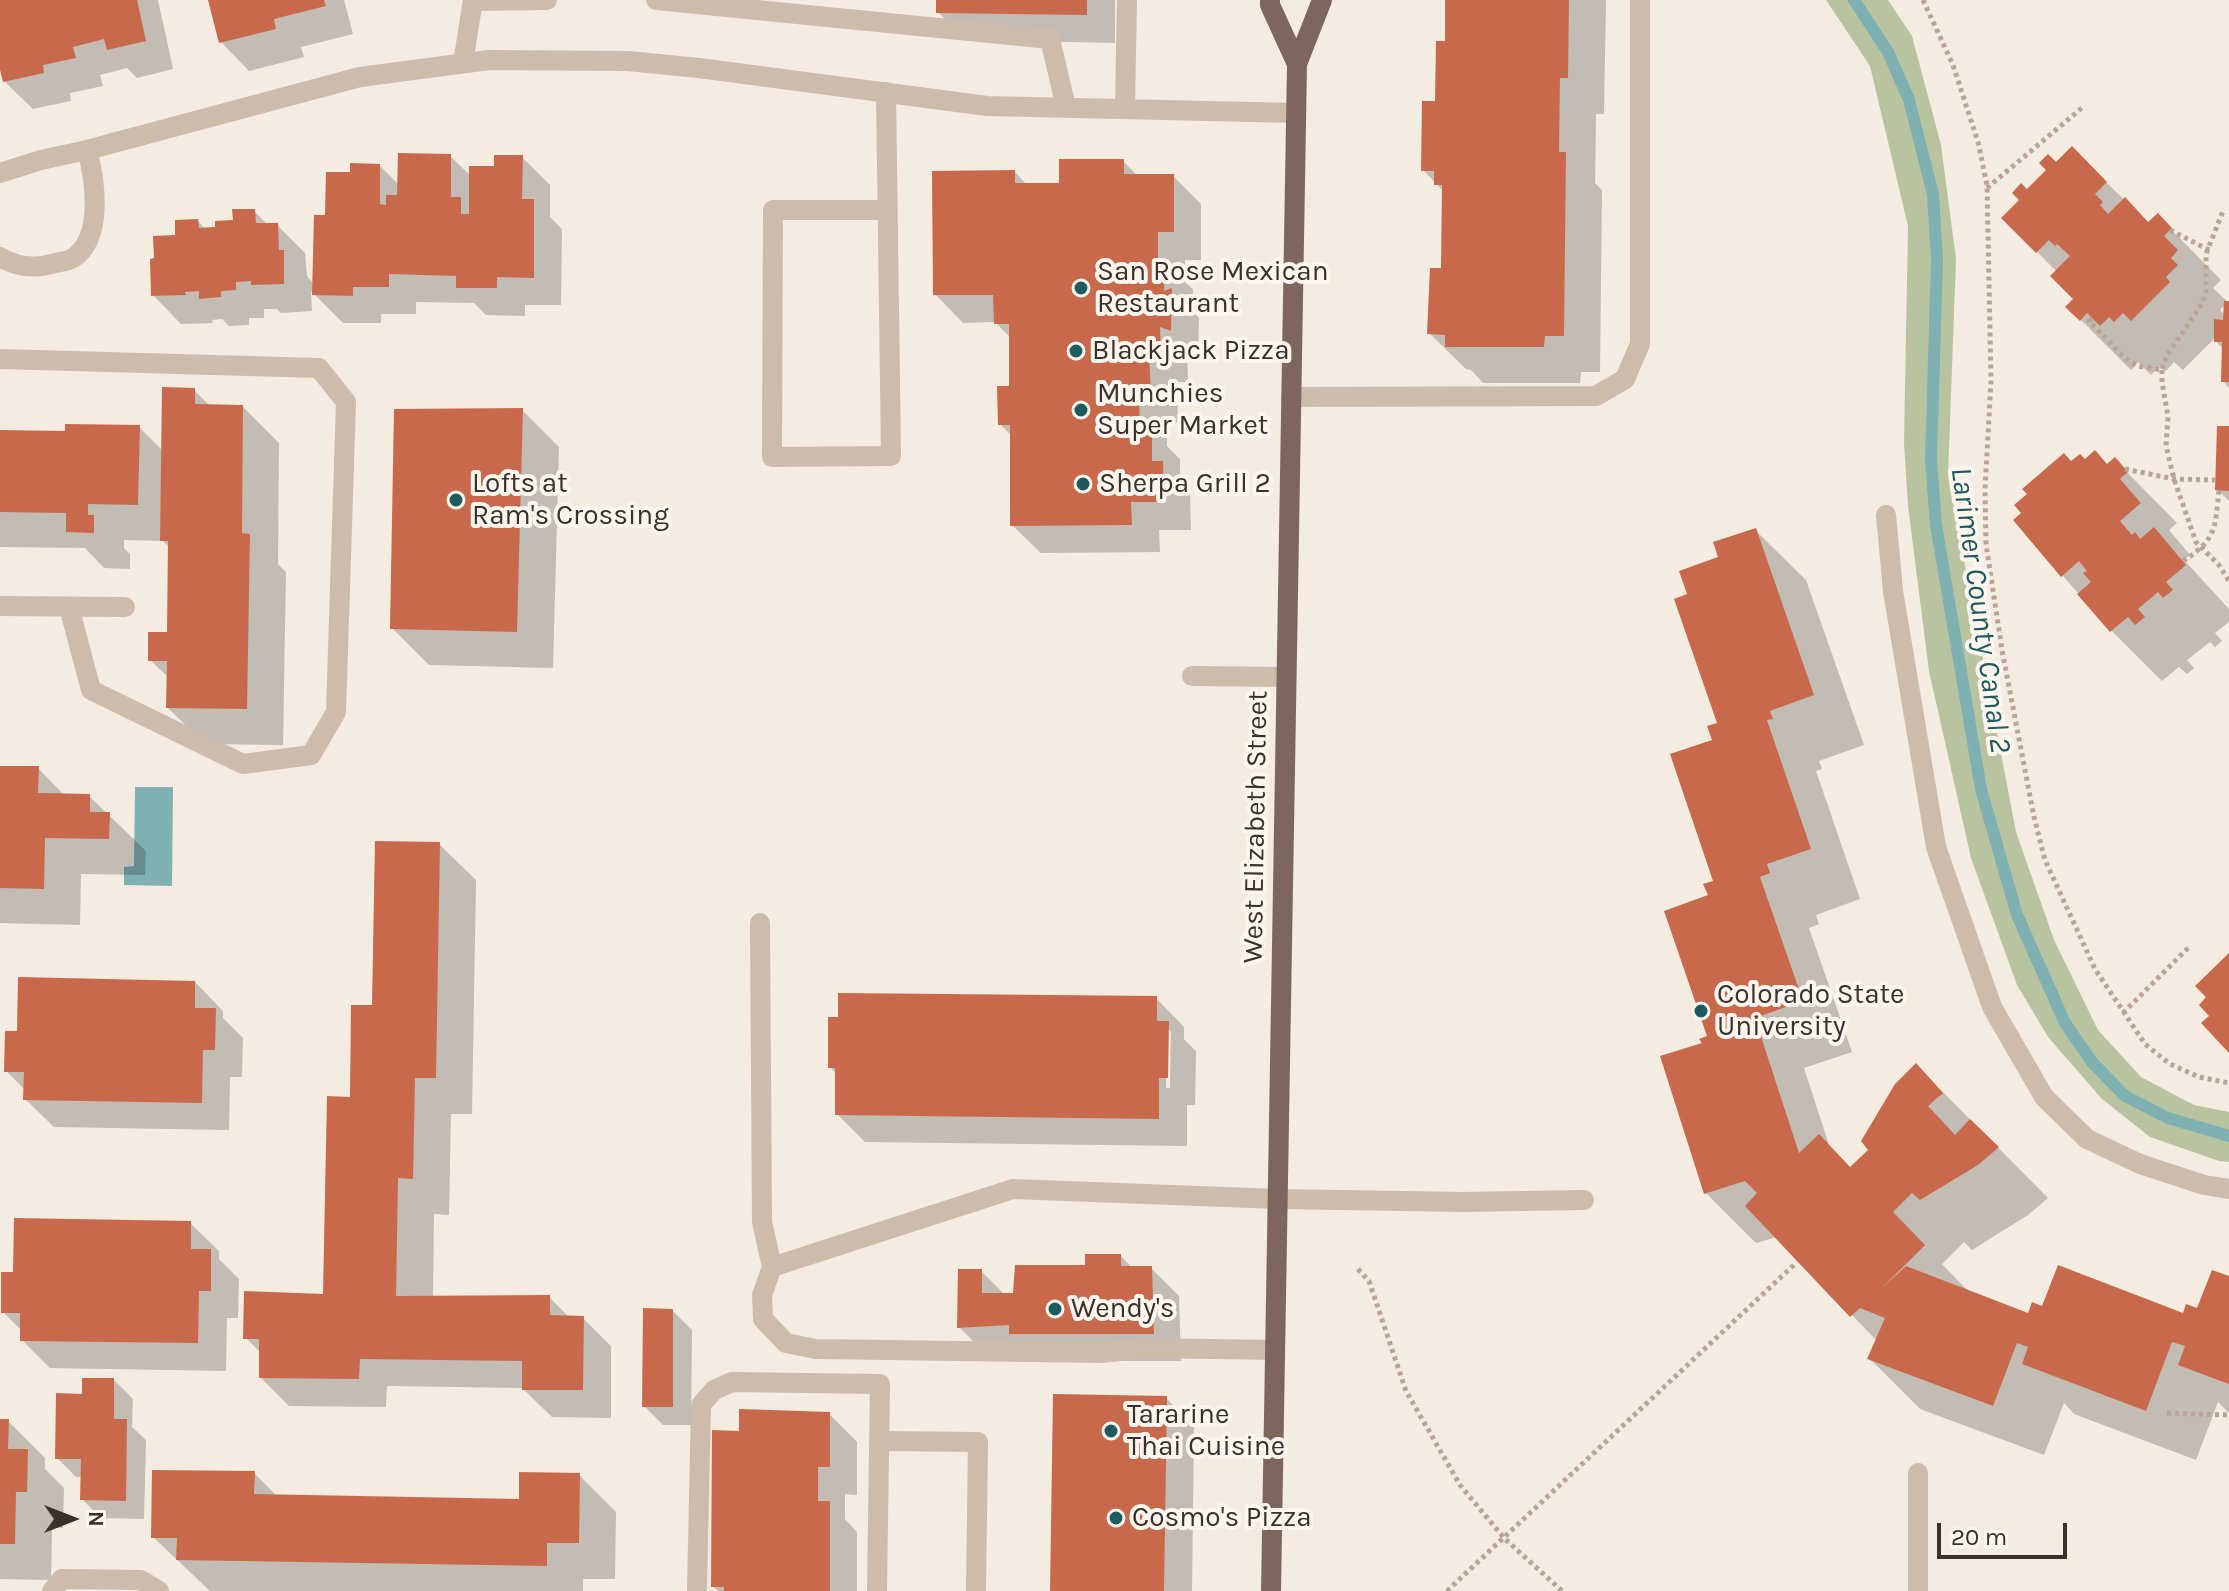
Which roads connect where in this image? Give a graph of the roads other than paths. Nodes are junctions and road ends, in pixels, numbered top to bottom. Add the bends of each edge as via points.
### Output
1 (473, 0) edge
2 (547, 0) edge
3 (656, 0) edge
4 (1127, 0) edge
5 (1270, 0) edge
6 (1322, 0) edge
7 (1640, 0) edge
8 (463, 63) junction
9 (1297, 64) junction
10 (886, 92) junction
11 (1066, 107) junction
12 (1125, 109) junction
13 (1296, 113) junction
14 (87, 150) junction
15 (0, 173) edge
16 (888, 210) junction
17 (0, 257) edge
18 (0, 359) edge
19 (1291, 397) junction
20 (1886, 515) dead end
21 (0, 606) edge
22 (69, 607) junction
23 (125, 607) dead end
24 (1192, 676) dead end
25 (1286, 677) junction
26 (760, 923) dead end
27 (2229, 1189) edge
28 (1278, 1199) junction
29 (1584, 1200) dead end
30 (772, 1267) junction
31 (1275, 1350) junction
32 (879, 1441) junction
33 (1918, 1473) dead end
34 (52, 1591) edge
35 (159, 1591) edge
36 (697, 1591) edge
37 (877, 1591) edge
38 (976, 1591) edge
39 (1271, 1591) edge
40 (1918, 1591) edge

1 - 2 street
1 - 8 street
3 - 11 street via 1050,39
4 - 12 street
5 - 9 main road, West Elizabeth Street
6 - 9 main road, West Elizabeth Street
7 - 19 street via 1640,344 1625,379 1596,396
8 - 10 street via 628,61
8 - 14 street via 360,77
9 - 13 main road, West Elizabeth Street
10 - 11 street via 987,106
10 - 16 street
11 - 12 street
12 - 13 street
13 - 19 main road, West Elizabeth Street
14 - 15 street
14 - 17 street via 95,207 89,240 74,258 45,266 14,265
16 - 16 street via 891,456 772,457 773,210
18 - 22 street via 319,368 346,402 336,712 311,755 243,764 91,690
19 - 25 main road, West Elizabeth Street
20 - 27 street via 1893,591 1936,847 1992,1007 2044,1097 2087,1139 2140,1164
21 - 22 street
22 - 23 street
24 - 25 street
25 - 28 main road, West Elizabeth Street
26 - 30 street via 762,1222
28 - 29 street
28 - 30 street via 1013,1189
28 - 31 main road, West Elizabeth Street
30 - 31 street via 762,1295 763,1319 786,1343 816,1349
31 - 39 main road, West Elizabeth Street
32 - 36 street via 880,1384 732,1382 714,1390 701,1405
32 - 37 street
32 - 38 street via 978,1442
33 - 40 street
34 - 35 street via 62,1579 141,1580

